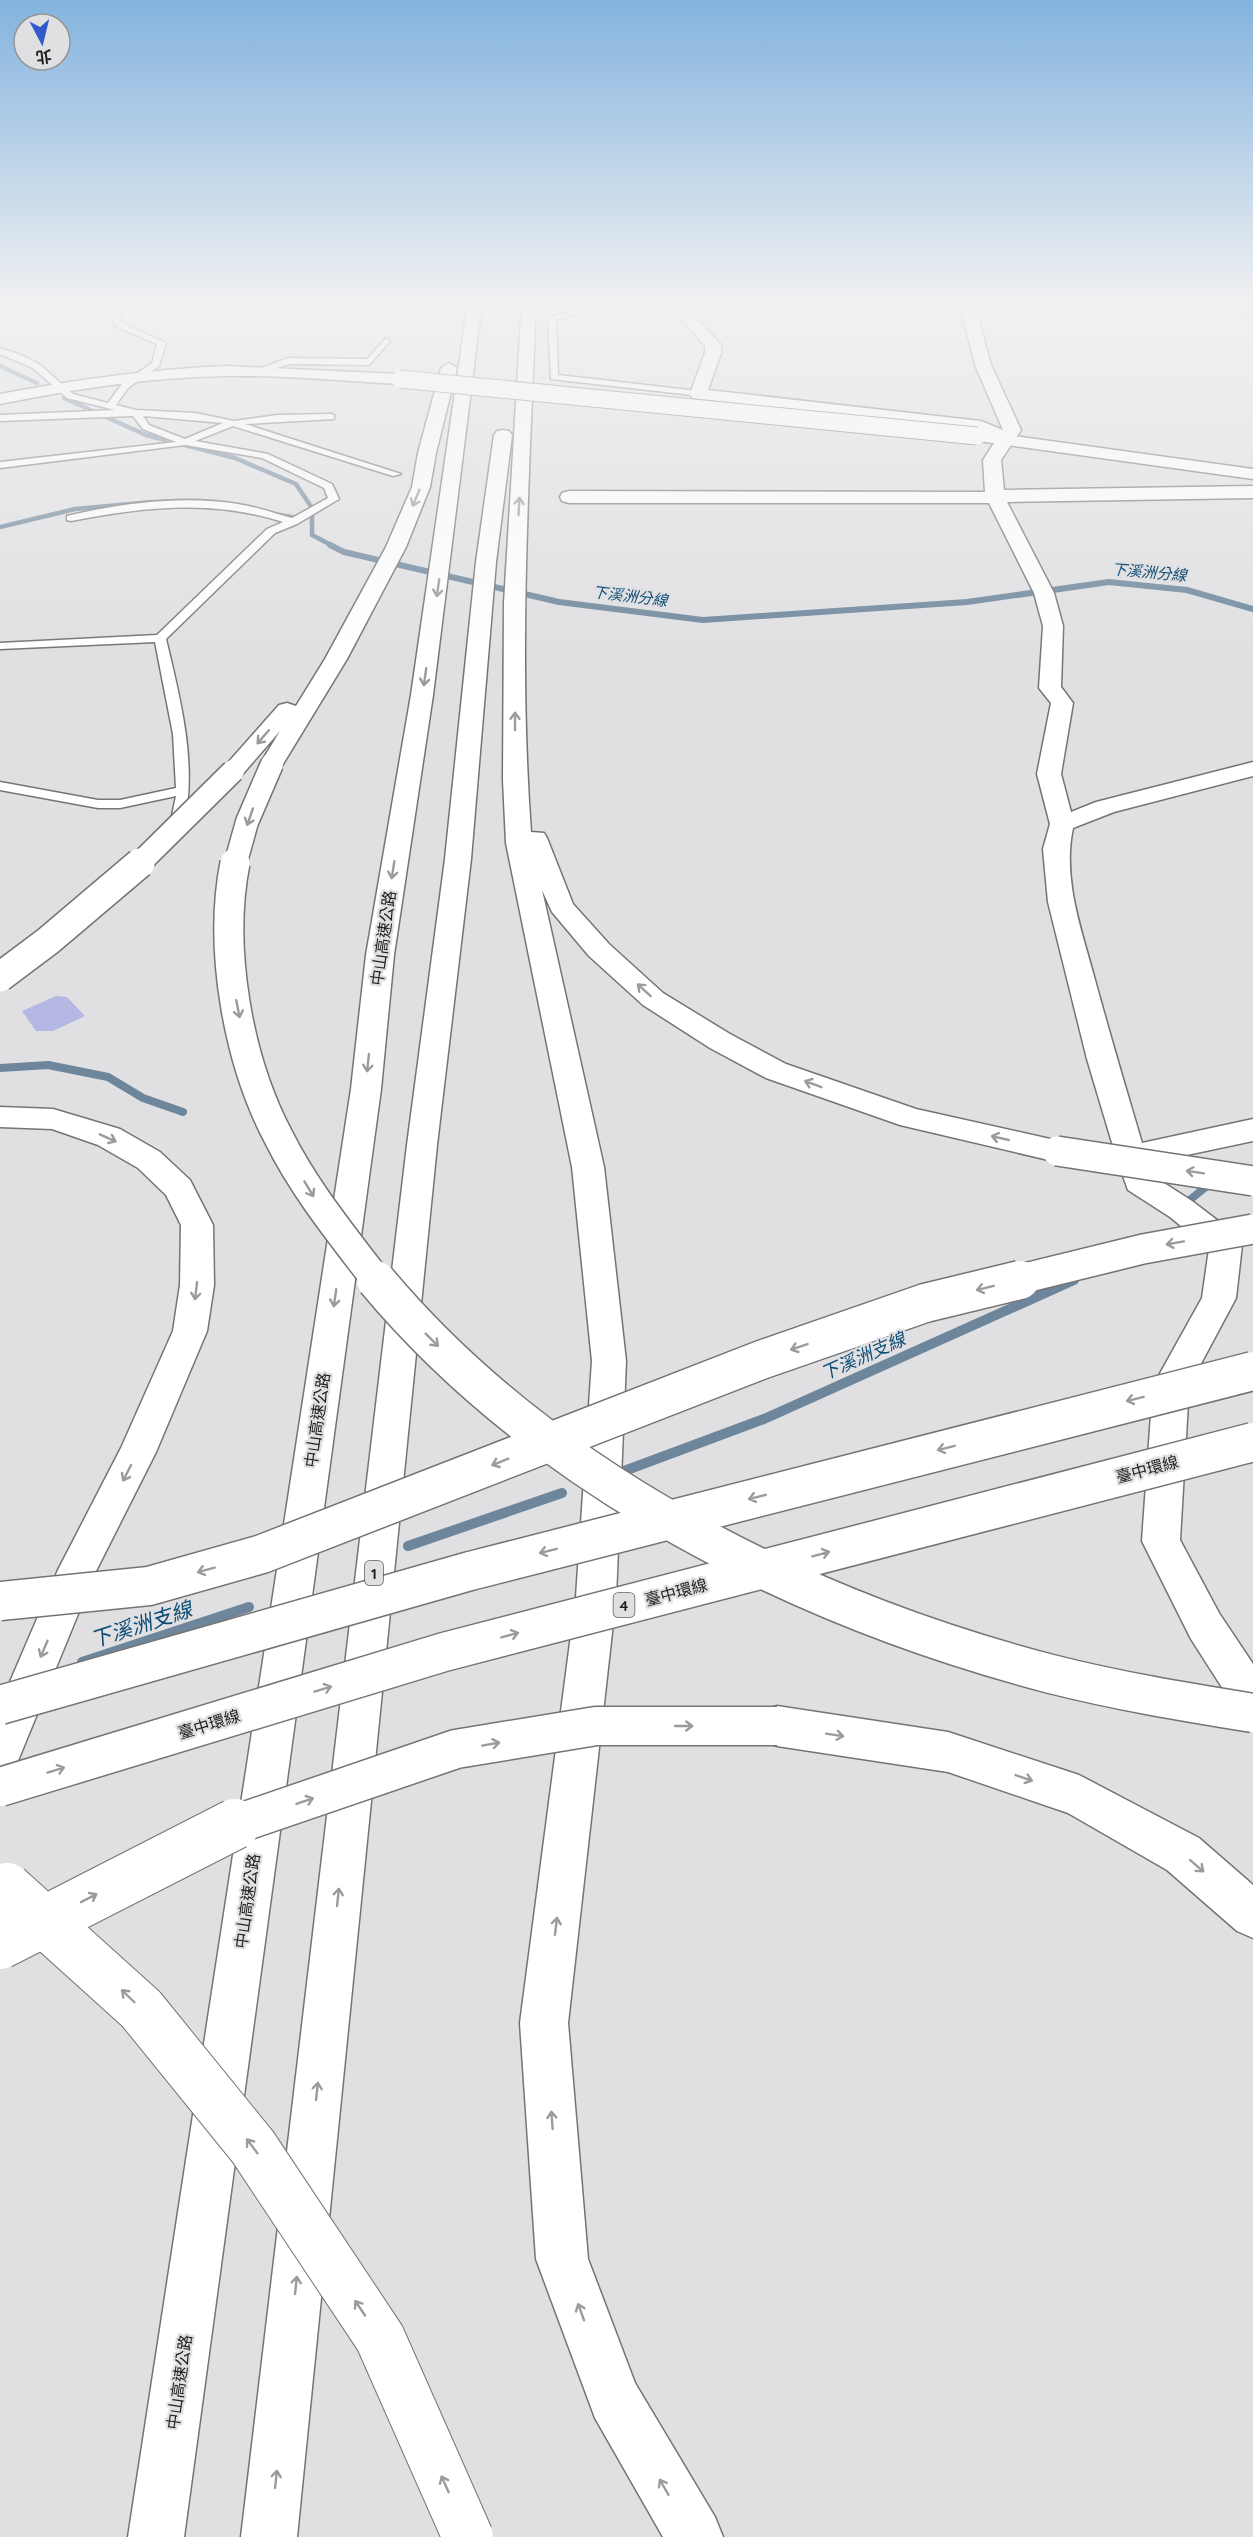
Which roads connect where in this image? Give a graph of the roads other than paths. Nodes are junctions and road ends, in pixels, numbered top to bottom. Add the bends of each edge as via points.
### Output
1 (141, 420) edge
2 (219, 420) edge
3 (249, 420) edge
4 (435, 420) edge
5 (460, 420) edge
6 (505, 420) edge
7 (524, 420) edge
8 (819, 420) edge
9 (931, 420) edge
10 (1008, 420) edge
11 (232, 423) junction
12 (1005, 438) junction
13 (185, 442) junction
14 (0, 465) edge
15 (396, 474) dead end
16 (1253, 474) edge
17 (1253, 492) edge
18 (569, 497) dead end
19 (995, 497) junction
20 (71, 518) dead end
21 (293, 522) junction
22 (499, 606) junction
23 (160, 638) junction
24 (0, 646) edge
25 (304, 698) junction
26 (1253, 769) edge
27 (515, 780) junction
28 (0, 786) edge
29 (184, 790) junction
30 (1062, 824) junction
31 (0, 977) edge
32 (0, 984) edge
33 (0, 1117) edge
34 (1253, 1130) edge
35 (1131, 1156) junction
36 (1253, 1181) edge
37 (1253, 1229) edge
38 (1253, 1371) edge
39 (1253, 1442) edge
40 (0, 1601) edge
41 (1253, 1689) edge
42 (0, 1705) edge
43 (1253, 1713) edge
44 (0, 1754) edge
45 (0, 1787) edge
46 (0, 1882) edge
47 (1253, 1914) edge
48 (0, 1944) edge
49 (156, 2537) edge
50 (269, 2537) edge
51 (468, 2537) edge
52 (695, 2537) edge

1 - 13 lane via 146,427
2 - 11 lane
3 - 11 lane
4 -> 25 main road via 421,487 396,547 369,600
5 -> 49 main road, 中山高速公路
6 - 22 main road, 1 via 486,562
22 -> 7 main road via 516,565
8 - 12 main road, bridge
9 - 12 main road via 981,426
10 - 12 main road via 1012,430
11 - 13 lane
11 - 15 lane
12 - 16 main road
12 - 19 main road via 992,460
13 - 14 lane
13 - 21 lane via 265,456 328,486 334,500
17 - 19 main road
18 - 19 main road
19 - 30 main road via 1047,602 1053,626 1050,688 1062,704 1049,774
20 - 21 lane via 115,510 215,505 257,510
21 - 23 lane via 271,531
27 -> 22 main road
50 -> 22 main road, 1 via 425,1123 458,859
23 - 24 lane
23 - 29 lane via 175,707
25 -> 31 main road, bridge via 132,871
25 -> 43 main road, bridge via 252,811 235,861 230,919 232,980 256,1085 278,1139 315,1200 367,1271 434,1342 540,1434 620,1490 748,1563 863,1614 989,1657 1115,1689
26 - 30 main road via 1105,807
36 -> 27 main road, bridge via 1058,1151 911,1118 776,1071 720,1041 653,999 599,950 561,906
52 -> 27 main road via 614,2399 562,2259 544,2022 596,1597 609,1361 588,1167 519,843
28 - 29 lane via 98,804 120,804
29 - 32 lane via 177,829 110,893
30 - 35 main road via 1056,849 1061,902
33 -> 44 main road via 53,1119 109,1137 149,1160 179,1188 197,1225 197,1285 189,1331 138,1452 77,1570
34 - 35 main road
35 - 41 main road via 1139,1182 1226,1245 1219,1298 1171,1386 1161,1541 1205,1626 1237,1676
37 -> 40 main road, bridge via 1143,1249 925,1303 761,1360 262,1554 149,1586
38 -> 42 main road, bridge via 470,1571
45 -> 39 main road, 臺中環線 / 4, bridge via 444,1652
51 -> 46 main road, bridge via 380,2338 254,2147 141,2009
48 -> 47 main road, bridge via 226,1827 456,1749 596,1726 777,1726 948,1752 1080,1796 1183,1854

